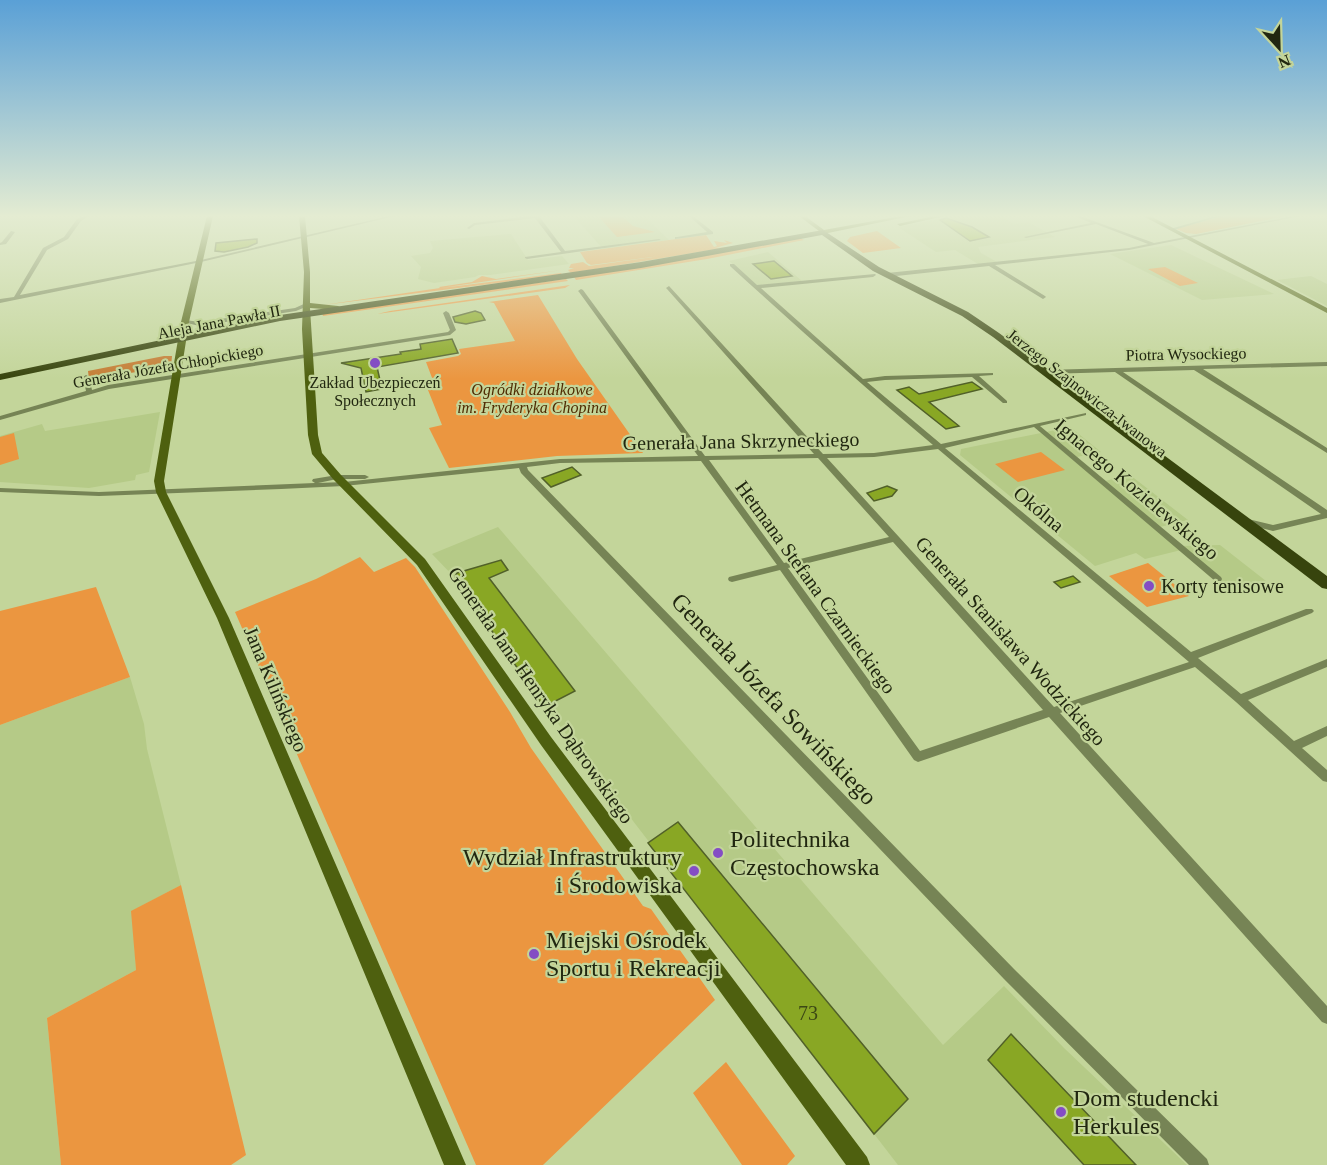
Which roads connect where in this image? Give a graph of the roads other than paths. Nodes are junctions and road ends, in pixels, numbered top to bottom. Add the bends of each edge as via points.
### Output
1 (32, 270) edge
2 (154, 270) edge
3 (199, 270) edge
4 (307, 270) edge
5 (608, 270) edge
6 (652, 270) edge
7 (738, 270) edge
8 (867, 270) edge
9 (880, 270) edge
10 (930, 270) edge
11 (1000, 270) edge
12 (1251, 270) edge
13 (873, 275) junction
14 (887, 275) junction
15 (755, 286) junction
16 (669, 288) dead end
17 (581, 291) dead end
18 (1043, 297) dead end
19 (16, 298) junction
20 (0, 301) edge
21 (1327, 311) edge
22 (306, 313) junction
23 (446, 313) dead end
24 (185, 322) junction
25 (183, 342) junction
26 (308, 356) junction
27 (1327, 364) edge
28 (1196, 368) junction
29 (1116, 370) junction
30 (1046, 372) junction
31 (991, 374) dead end
32 (974, 375) junction
33 (178, 376) junction
34 (0, 377) edge
35 (86, 377) dead end
36 (862, 381) junction
37 (0, 384) edge
38 (89, 391) junction
39 (1005, 402) dead end
40 (1084, 414) junction
41 (0, 418) edge
42 (1035, 425) junction
43 (938, 447) junction
44 (1327, 451) edge
45 (819, 456) junction
46 (703, 457) junction
47 (522, 464) junction
48 (341, 481) junction
49 (0, 490) edge
50 (161, 492) junction
51 (1327, 514) edge
52 (1270, 533) junction
53 (894, 539) junction
54 (782, 566) junction
55 (732, 579) dead end
56 (1218, 579) dead end
57 (1327, 584) edge
58 (1327, 596) edge
59 (1309, 611) dead end
60 (1193, 660) junction
61 (1327, 663) edge
62 (1240, 699) junction
63 (1051, 712) junction
64 (1327, 731) edge
65 (1294, 746) junction
66 (1327, 777) edge
67 (1327, 1017) edge
68 (455, 1165) edge
69 (859, 1165) edge
70 (1201, 1165) edge

1 - 19 street
2 - 19 street
3 - 24 street, Jana Kilińskiego
4 - 22 street, Generała Jana Henryka Dąbrowskiego
5 - 22 main road, Aleja Jana Pawła II
6 - 22 main road, Aleja Jana Pawła II
7 - 15 street, Okólna
8 - 13 main road, Jerzego Szajnowicza-Iwanowa
9 - 14 main road, Jerzego Szajnowicza-Iwanowa
10 - 14 street
11 - 18 street
12 - 21 street
13 - 15 street
13 - 40 main road, Jerzego Szajnowicza-Iwanowa via 971,325
14 - 30 main road, Jerzego Szajnowicza-Iwanowa via 965,314
15 - 36 street, Okólna
16 - 45 street, Generała Stanisława Wodzickiego
17 - 46 street, Hetmana Stefana Czarnieckiego
19 - 20 street
22 - 24 street via 296,309 200,324
22 - 25 main road, Aleja Jana Pawła II
22 - 26 street, Generała Jana Henryka Dąbrowskiego
23 - 26 street, Generała Józefa Chłopickiego via 452,333
24 - 25 street, Jana Kilińskiego
25 - 33 street, Jana Kilińskiego
25 - 34 main road, Aleja Jana Pawła II
25 - 37 main road, Aleja Jana Pawła II
26 - 33 street, Generała Józefa Chłopickiego
26 - 48 street, Generała Jana Henryka Dąbrowskiego via 314,445 322,461
27 - 28 street, Piotra Wysockiego
28 - 29 street, Piotra Wysockiego
28 - 44 street
29 - 30 street, Piotra Wysockiego
29 - 51 street
30 - 52 main road, Jerzego Szajnowicza-Iwanowa via 1244,521
31 - 32 street
32 - 36 street
32 - 39 street
33 - 38 street, Generała Józefa Chłopickiego
33 - 50 street, Jana Kilińskiego via 159,481
35 - 38 street
36 - 43 street, Okólna
38 - 41 street, Generała Józefa Chłopickiego
40 - 42 street, Generała Jana Skrzyneckiego
40 - 58 main road, Jerzego Szajnowicza-Iwanowa
42 - 43 street, Generała Jana Skrzyneckiego
42 - 56 street, Ignacego Kozielewskiego
43 - 45 street, Generała Jana Skrzyneckiego via 874,455
43 - 60 street, Okólna
45 - 46 street, Generała Jana Skrzyneckiego
45 - 53 street, Generała Stanisława Wodzickiego
46 - 47 street, Generała Jana Skrzyneckiego
46 - 54 street, Hetmana Stefana Czarnieckiego
47 - 48 street, Generała Jana Skrzyneckiego
47 - 70 street, Generała Józefa Sowińskiego via 524,471 1009,974
48 - 50 street, Generała Jana Skrzyneckiego via 282,488
48 - 69 street, Generała Jana Henryka Dąbrowskiego via 422,562 546,741
49 - 50 street, Generała Jana Skrzyneckiego via 60,494
50 - 68 street, Jana Kilińskiego via 223,618
51 - 52 street
52 - 57 main road, Jerzego Szajnowicza-Iwanowa
53 - 54 street
53 - 63 street, Generała Stanisława Wodzickiego
54 - 55 street
54 - 63 street, Hetmana Stefana Czarnieckiego via 918,758
59 - 60 street
60 - 62 street, Okólna
60 - 63 street
61 - 62 street
62 - 65 street, Okólna
63 - 67 street, Generała Stanisława Wodzickiego
64 - 65 street
65 - 66 street, Okólna

